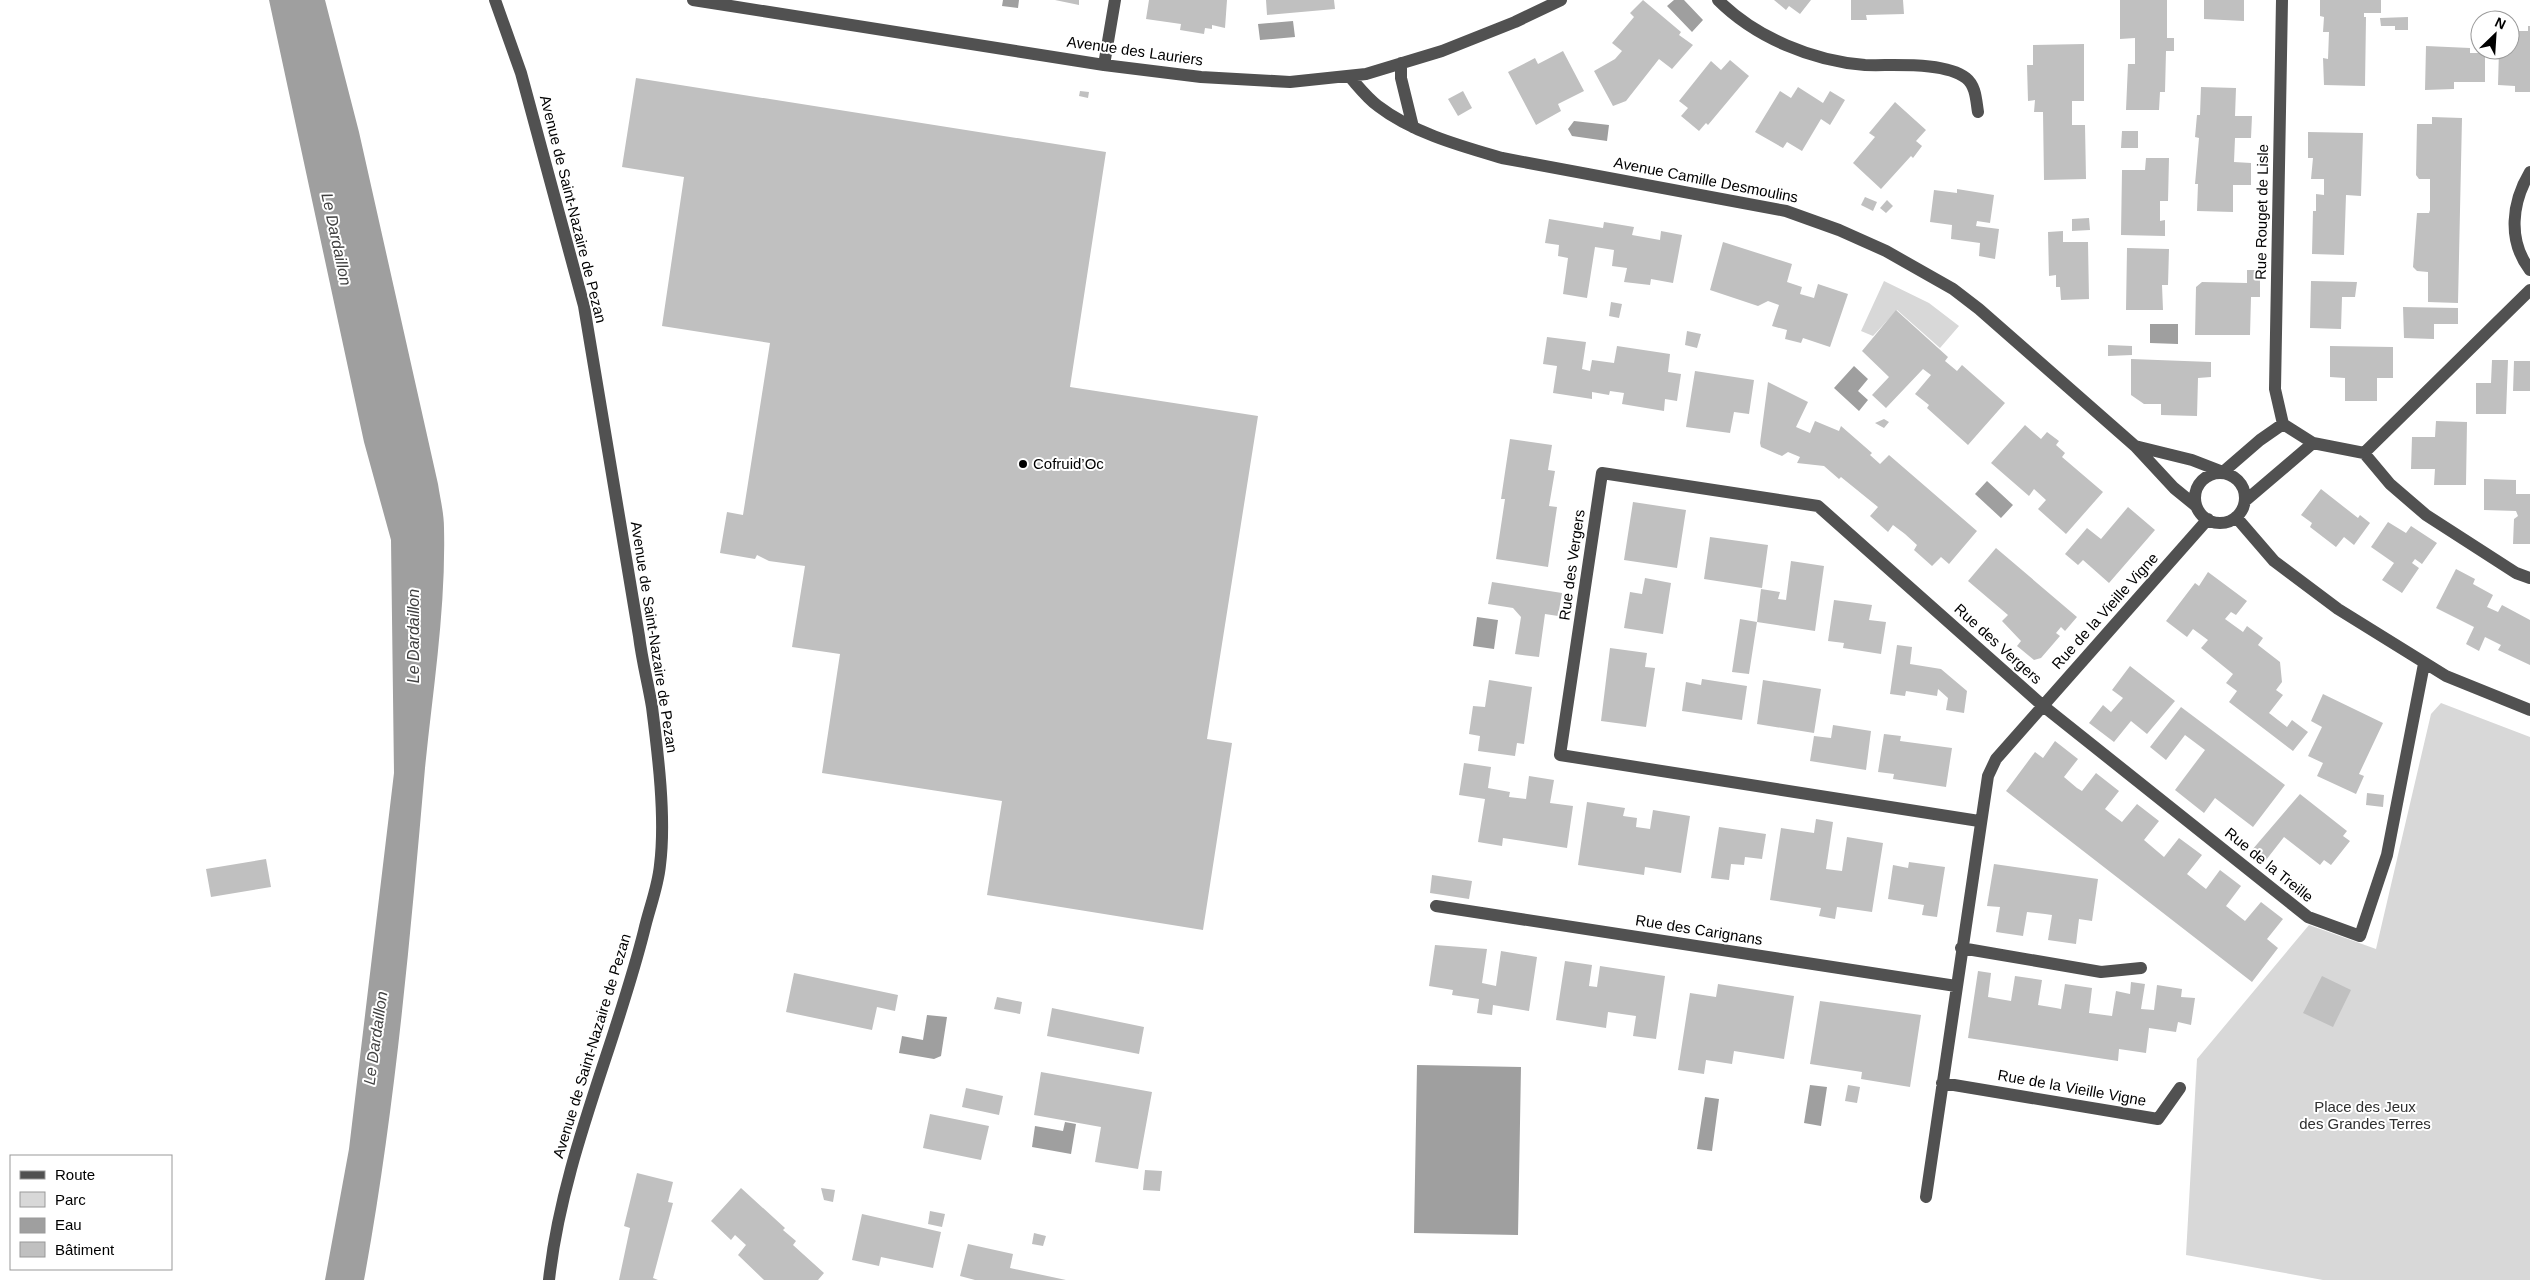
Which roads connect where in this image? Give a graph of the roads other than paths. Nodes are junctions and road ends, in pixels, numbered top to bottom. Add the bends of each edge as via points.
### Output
1 (494, 0) edge
2 (693, 0) edge
3 (1115, 0) edge
4 (1562, 0) edge
5 (1718, 0) edge
6 (2282, 0) edge
7 (755, 5) edge
8 (1401, 63) junction
9 (1104, 65) junction
10 (1349, 76) junction
11 (1978, 112) dead end
12 (1413, 127) junction
13 (2530, 172) edge
14 (2530, 270) edge
15 (2530, 290) edge
16 (2283, 424) junction
17 (2313, 443) junction
18 (2135, 446) junction
19 (2364, 453) junction
20 (2223, 472) junction
21 (2245, 501) junction
22 (2196, 506) junction
23 (2236, 518) junction
24 (2208, 519) junction
25 (2530, 578) edge
26 (2424, 664) junction
27 (2042, 705) junction
28 (2530, 710) edge
29 (1979, 821) junction
30 (1436, 906) dead end
31 (1961, 948) junction
32 (2141, 968) dead end
33 (1956, 986) junction
34 (1942, 1083) junction
35 (2180, 1088) dead end
36 (1926, 1197) dead end
37 (549, 1280) edge

1 - 37 street, Avenue de Saint-Nazaire de Pezan via 521,72 584,306 643,669 652,705 661,796 660,865 635,965 568,1186
2 - 7 street, Avenue des Lauriers
3 - 9 street
4 - 8 street, Avenue des Lauriers via 1506,26
5 - 11 street via 1750,24 1805,53 1863,65 1950,70 1966,78 1974,88
6 - 16 street, Rue Rouget de Lisle via 2275,389
7 - 9 street, Avenue des Lauriers
8 - 10 street, Avenue des Lauriers
8 - 12 street via 1401,78
9 - 10 street, Avenue des Lauriers via 1201,77 1290,82
10 - 12 street, Avenue Camille Desmoulins via 1378,106
12 - 18 street, Avenue Camille Desmoulins via 1502,158 1754,204 1786,211 1840,230 1894,255 1979,308
13 - 14 street via 2521,187 2515,208 2514,229 2518,248
15 - 19 street
16 - 17 street
16 - 20 street
17 - 19 street
17 - 21 street
18 - 20 street, Avenue Camille Desmoulins via 2192,460
18 - 22 street, Avenue Camille Desmoulins via 2157,472
19 - 25 street via 2390,484 2426,515 2516,573
20 - 21 street via 2241,483
20 - 22 street via 2203,479 2197,487
21 - 23 street
22 - 24 street
23 - 24 street via 2218,523
23 - 26 street via 2274,561 2338,609
24 - 27 street, Rue de la Vieille Vigne
26 - 27 street, Rue de la Treille via 2387,855 2360,936 2308,917
26 - 28 street
27 - 29 street, Rue de la Vieille Vigne via 1996,758 1988,776
27 - 29 street, Rue des Vergers via 1818,506 1602,473 1560,755
29 - 31 street, Rue de la Vieille Vigne
30 - 33 street, Rue des Carignans
31 - 32 street via 2101,972
31 - 33 street, Rue de la Vieille Vigne
33 - 34 street, Rue de la Vieille Vigne
34 - 35 street, Rue de la Vieille Vigne via 2158,1120
34 - 36 street, Rue de la Vieille Vigne

